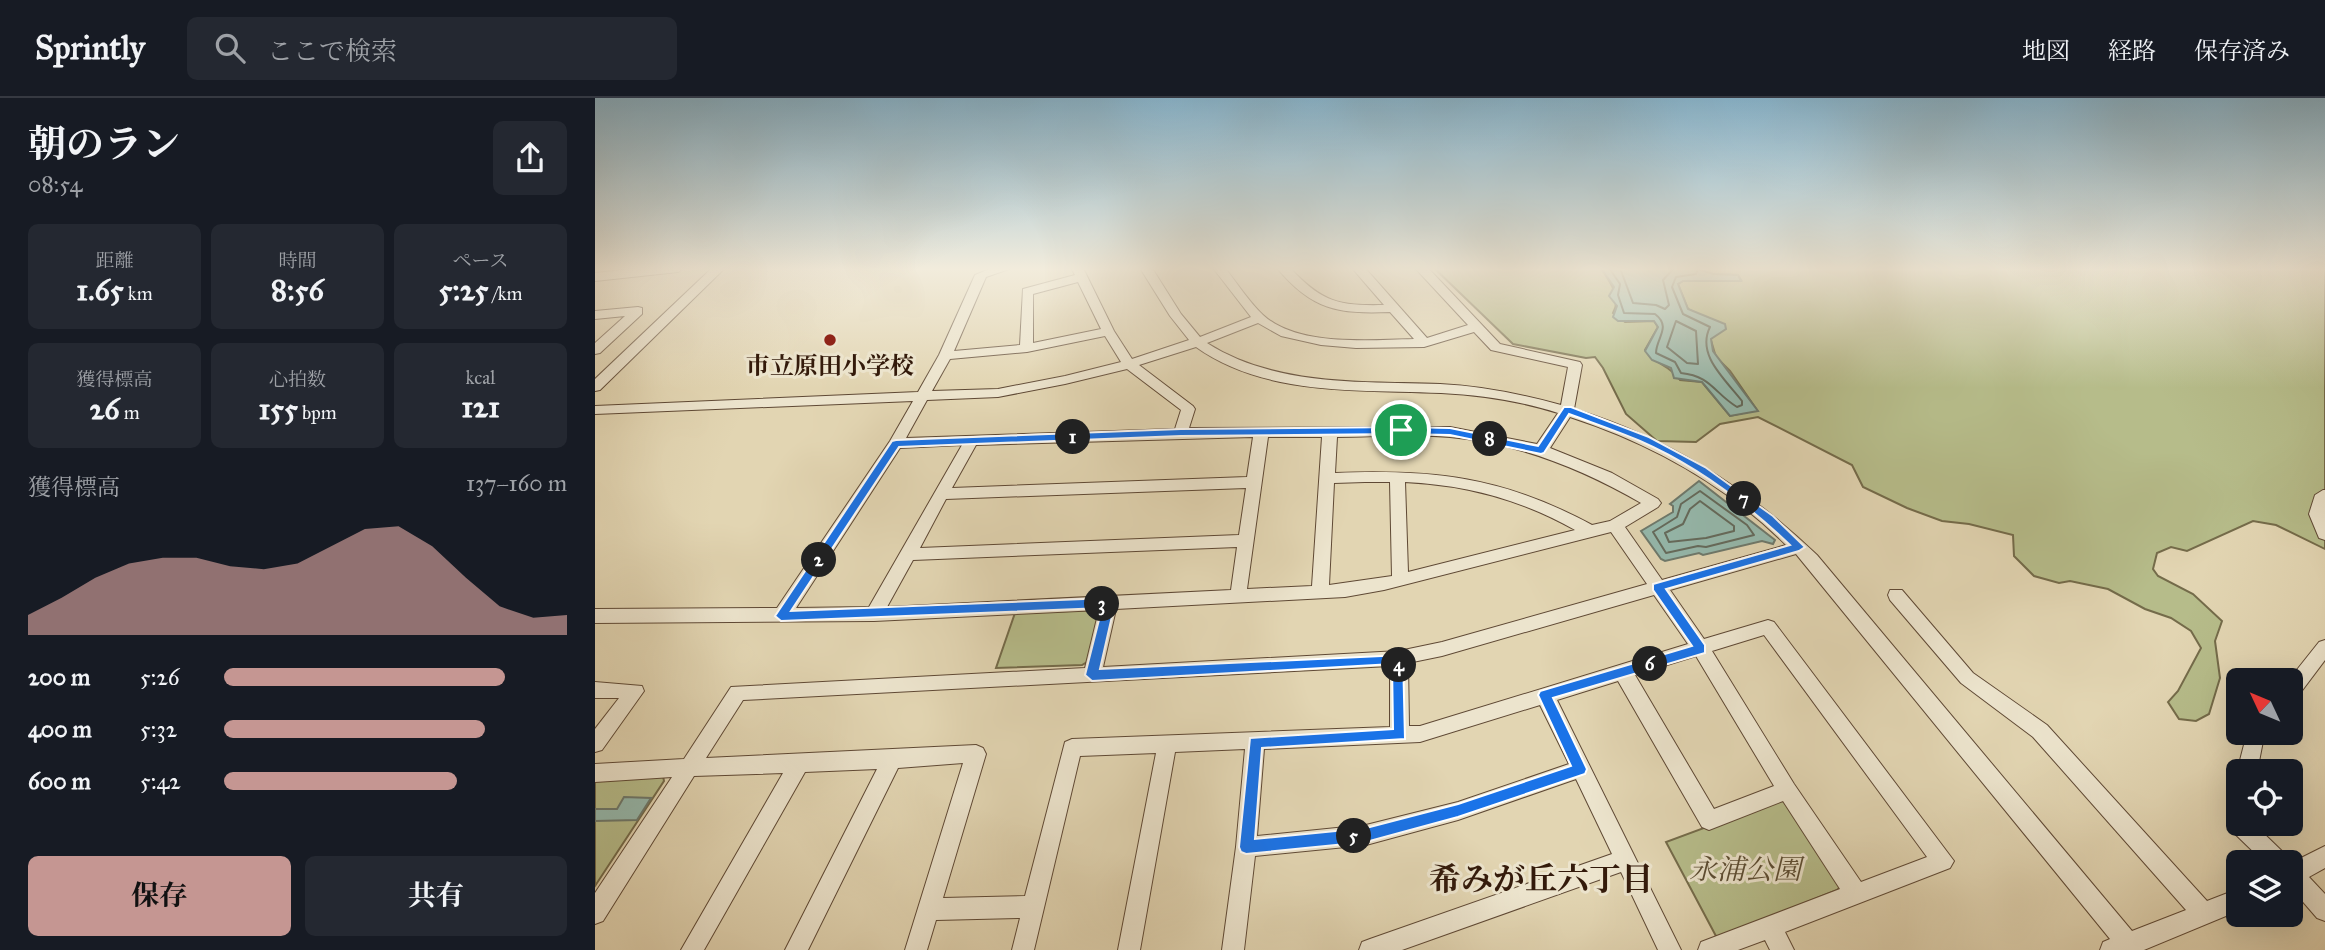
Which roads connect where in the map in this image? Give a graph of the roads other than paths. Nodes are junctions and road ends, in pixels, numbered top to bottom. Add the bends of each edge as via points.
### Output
1 (678, 308) edge
2 (967, 308) edge
3 (1027, 308) edge
4 (1096, 308) edge
5 (1171, 308) edge
6 (1251, 308) edge
7 (1345, 308) edge
8 (1458, 308) edge
9 (1391, 309) joint
10 (595, 315) edge
11 (1259, 318) junction
12 (1476, 327) junction
13 (1108, 331) junction
14 (602, 339) edge
15 (1199, 343) junction
16 (1424, 343) junction
17 (1026, 348) junction
18 (595, 350) edge
19 (946, 355) junction
20 (1129, 365) junction
21 (595, 387) edge
22 (921, 398) junction
23 (595, 410) edge
24 (1567, 410) junction
25 (1330, 431) junction
26 (1181, 433) junction
27 (1261, 433) junction
28 (972, 440) junction
29 (896, 443) junction
30 (1541, 450) junction
31 (1397, 475) junction
32 (1328, 478) junction
33 (1255, 482) junction
34 (941, 494) junction
35 (2323, 495) edge
36 (1615, 525) junction
37 (1590, 531) junction
38 (2325, 534) edge
39 (1246, 541) junction
40 (1799, 547) junction
41 (908, 554) junction
42 (1400, 579) junction
43 (1657, 587) junction
44 (1320, 594) junction
45 (1896, 595) dead end
46 (1238, 597) junction
47 (1109, 603) junction
48 (874, 614) junction
49 (781, 616) junction
50 (595, 617) edge
51 (2325, 646) edge
52 (1700, 649) junction
53 (1399, 659) junction
54 (1623, 672) junction
55 (1092, 675) junction
56 (2303, 675) edge
57 (595, 690) edge
58 (1545, 695) junction
59 (1400, 735) junction
60 (1255, 742) junction
61 (595, 744) edge
62 (1167, 744) junction
63 (893, 760) junction
64 (798, 765) junction
65 (691, 766) junction
66 (1580, 769) junction
67 (595, 773) edge
68 (1787, 790) junction
69 (2252, 836) edge
70 (1246, 847) junction
71 (2266, 850) edge
72 (2325, 856) edge
73 (1625, 860) junction
74 (2303, 866) edge
75 (2303, 887) edge
76 (1856, 894) junction
77 (2226, 905) edge
78 (1033, 907) junction
79 (930, 909) junction
80 (2325, 910) edge
81 (595, 913) edge
82 (2204, 914) junction
83 (1769, 926) junction
84 (2124, 948) edge
85 (692, 950) edge
86 (796, 950) edge
87 (916, 950) edge
88 (1023, 950) edge
89 (1129, 950) edge
90 (1233, 950) edge
91 (1370, 950) edge
92 (1670, 950) edge
93 (1709, 950) edge
94 (1783, 950) edge

1 - 21 street
2 - 19 street
3 - 17 street
4 - 13 street
5 - 15 street
6 - 11 street
7 - 9 street
8 - 12 street
9 - 16 street
10 - 14 street via 638,311
11 - 15 street
11 - 16 street via 1285,332 1321,341
12 - 16 street
12 - 24 street via 1496,347 1575,365
13 - 17 street
13 - 20 street
14 - 18 street
15 - 20 street
15 - 24 street via 1254,371 1301,381 1473,390
17 - 19 street
19 - 22 street
20 - 22 street via 1050,385
20 - 26 street via 1188,409
22 - 23 street
22 - 29 street
24 - 30 street
24 - 40 street via 1645,439 1701,469
25 - 27 street
25 - 30 street via 1450,432
25 - 32 street
26 - 27 street
26 - 28 street
27 - 33 street
28 - 29 street
28 - 34 street
29 - 49 street
30 - 36 street via 1607,477 1653,503
31 - 32 street
31 - 37 street via 1453,479 1496,489 1550,509
31 - 42 street
32 - 44 street
33 - 34 street
33 - 39 street
34 - 41 street
35 - 38 street via 2317,514
36 - 37 street
36 - 43 street
37 - 42 street
39 - 41 street
39 - 46 street
40 - 43 street
40 - 84 street via 1853,608
41 - 48 street
42 - 44 street
43 - 52 street
43 - 53 street
44 - 46 street
45 - 82 street via 1967,678 2040,731
46 - 47 street
47 - 48 street
47 - 55 street
48 - 49 street
49 - 50 street
51 - 56 street
52 - 54 street
52 - 68 street
52 - 76 street via 1768,626 1943,862
53 - 55 street
53 - 59 street
54 - 58 street
54 - 68 street via 1709,820
55 - 65 street via 738,692
57 - 61 street via 635,691
58 - 59 street via 1420,734
58 - 66 street
59 - 60 street
60 - 62 street
60 - 70 street
62 - 78 street via 1072,748
62 - 89 street
63 - 64 street
63 - 79 street via 976,754
63 - 86 street
64 - 65 street
64 - 85 street
65 - 67 street
65 - 81 street
66 - 70 street via 1458,811 1366,835
66 - 73 street
68 - 76 street
69 - 71 street
70 - 90 street
72 - 74 street
73 - 91 street
73 - 92 street
75 - 80 street
76 - 83 street
77 - 82 street
78 - 79 street
78 - 88 street
79 - 87 street
82 - 84 street
83 - 93 street
83 - 94 street

